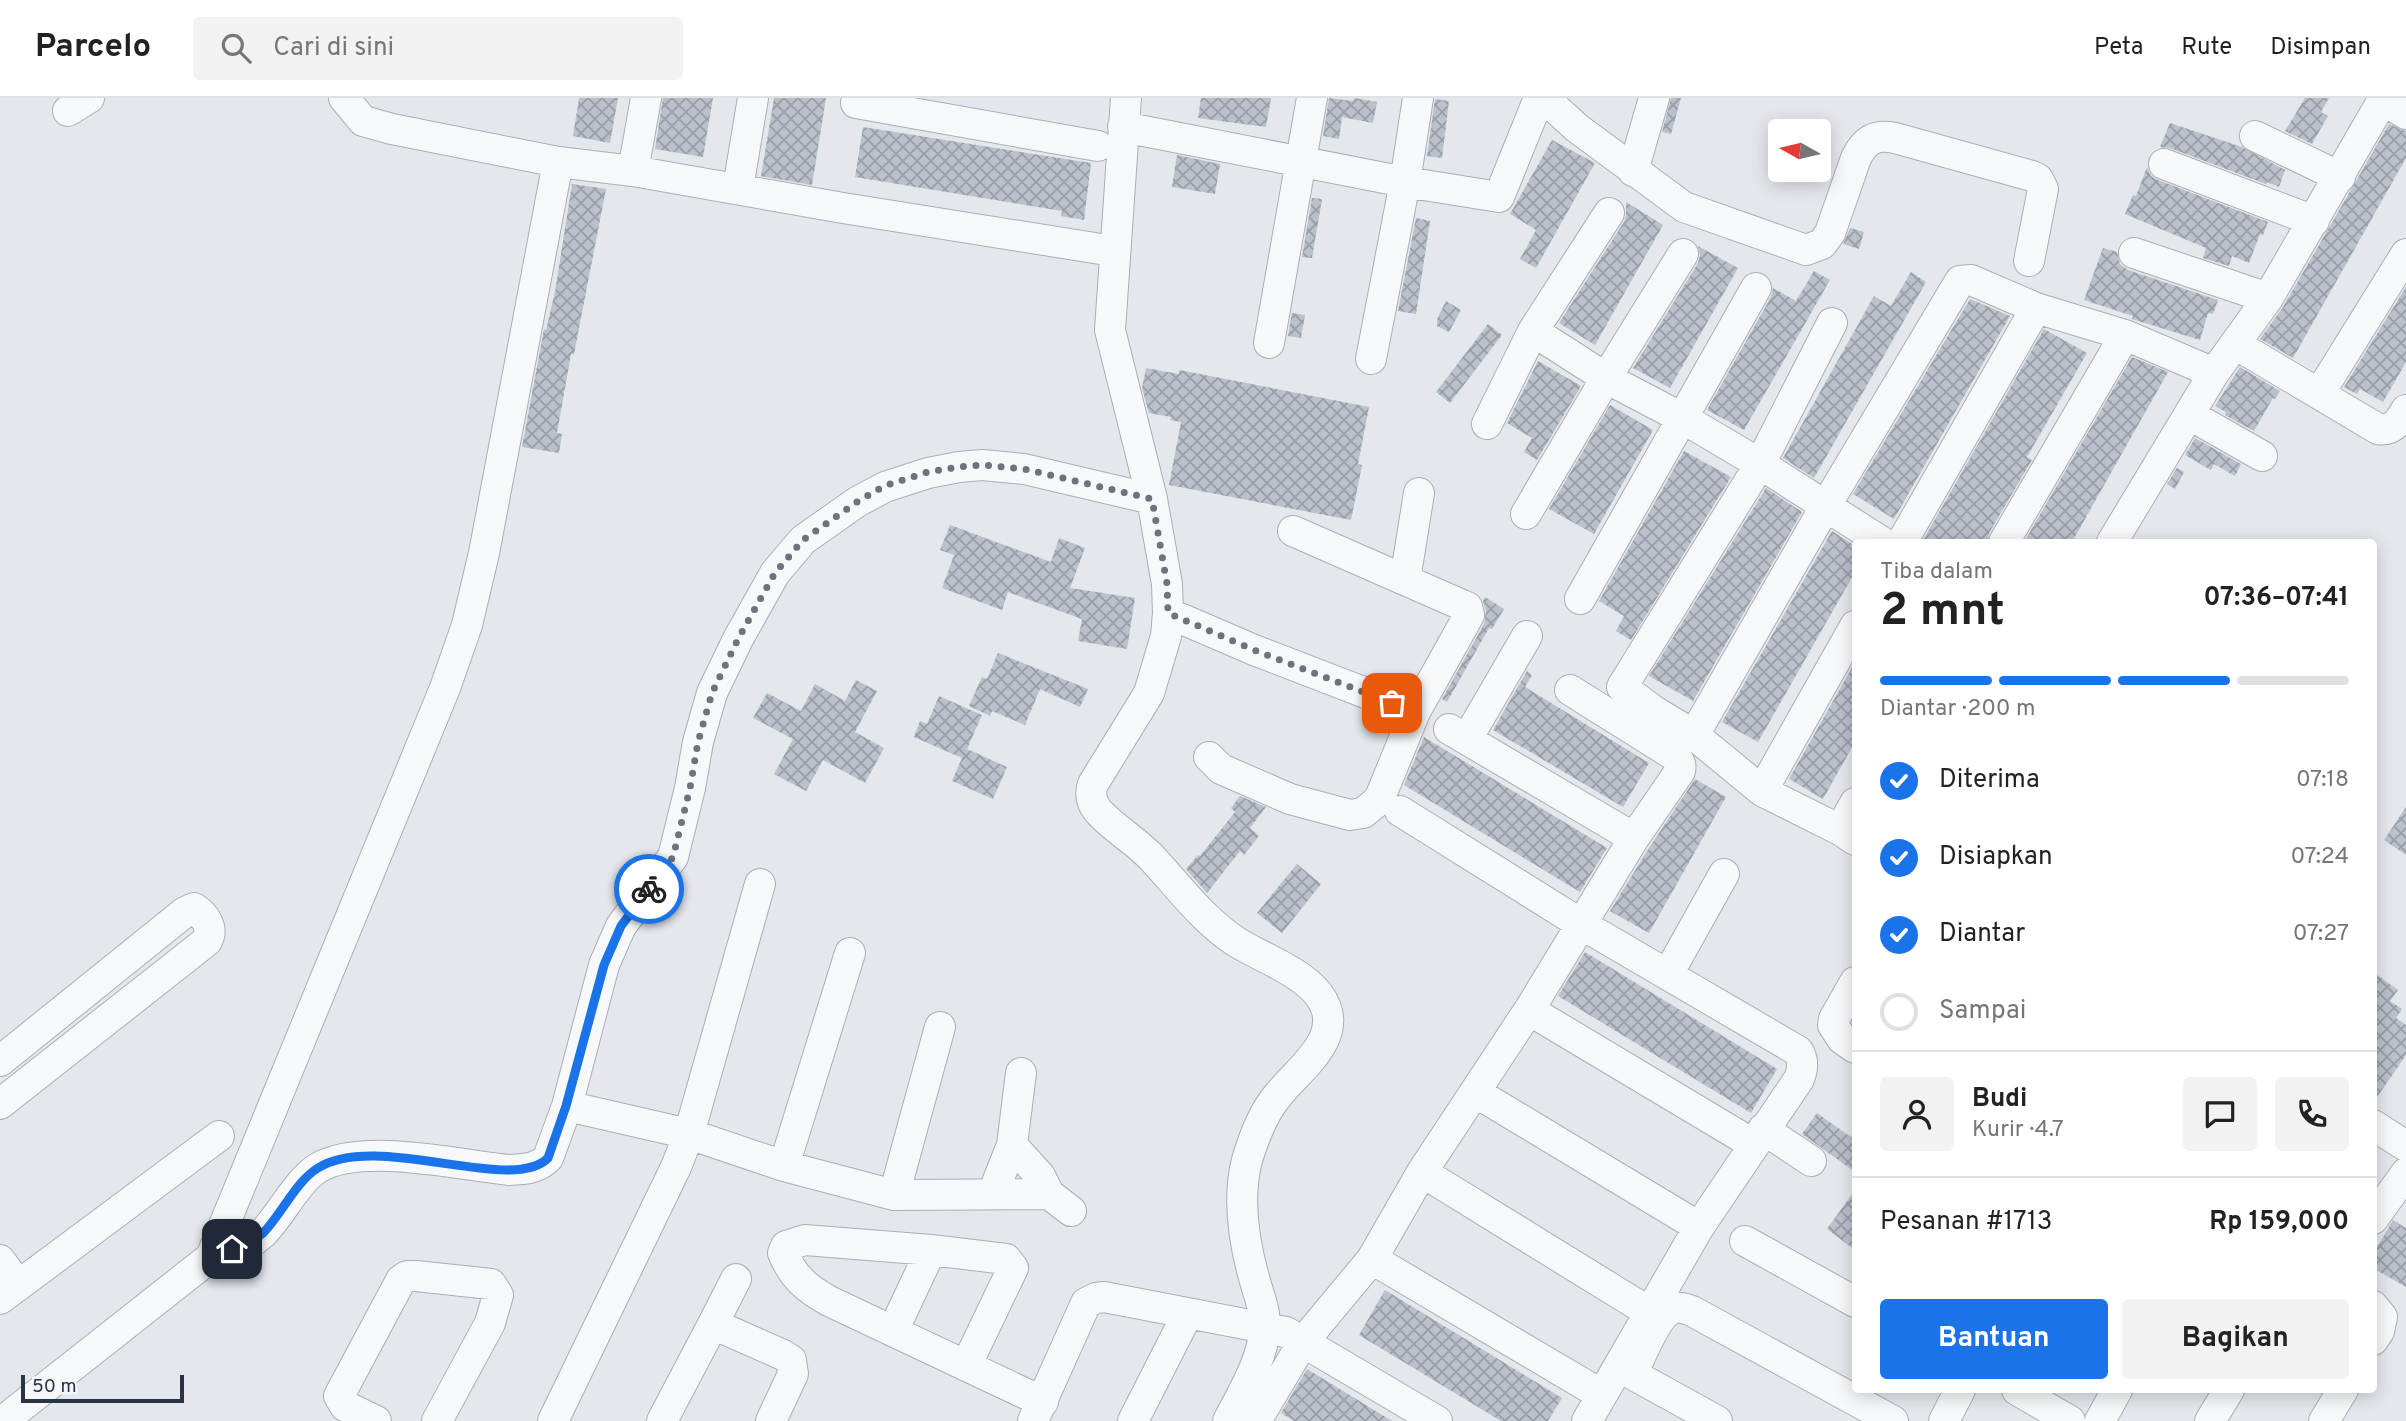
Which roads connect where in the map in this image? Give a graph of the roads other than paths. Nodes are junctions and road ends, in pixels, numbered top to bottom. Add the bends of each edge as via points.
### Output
1 (344, 98) edge
2 (646, 98) edge
3 (752, 98) edge
4 (857, 98) edge
5 (1312, 98) edge
6 (1418, 98) edge
7 (1541, 98) edge
8 (1654, 98) edge
9 (2391, 104) edge
10 (1124, 113) edge
11 (2255, 136) dead end
12 (1098, 146) dead end
13 (1301, 160) junction
14 (558, 162) junction
15 (2164, 164) dead end
16 (634, 171) junction
17 (1633, 171) junction
18 (2340, 177) junction
19 (1405, 182) junction
20 (738, 188) junction
21 (1609, 213) dead end
22 (2314, 221) junction
23 (1107, 250) dead end
24 (2134, 253) dead end
25 (1683, 254) dead end
26 (2405, 259) edge
27 (2029, 261) dead end
28 (1756, 288) dead end
29 (2268, 298) junction
30 (2036, 308) junction
31 (1832, 323) dead end
32 (1533, 331) junction
33 (2125, 335) junction
34 (1269, 343) dead end
35 (2235, 344) junction
36 (1371, 359) dead end
37 (2214, 373) junction
38 (1606, 378) junction
39 (2319, 394) junction
40 (2406, 410) edge
41 (2190, 415) junction
42 (1684, 419) junction
43 (1487, 424) dead end
44 (2262, 456) dead end
45 (1760, 464) junction
46 (1419, 493) dead end
47 (1152, 499) junction
48 (1825, 507) junction
49 (1526, 514) dead end
50 (1293, 531) dead end
51 (1877, 539) edge
52 (1904, 539) edge
53 (2006, 539) edge
54 (2114, 539) edge
55 (1405, 580) junction
56 (1580, 599) dead end
57 (1168, 613) junction
58 (1852, 631) edge
59 (1527, 636) dead end
60 (1570, 690) dead end
61 (1415, 712) junction
62 (1694, 734) junction
63 (1209, 757) dead end
64 (1762, 791) junction
65 (1400, 811) dead end
66 (1852, 815) edge
67 (1847, 835) edge
68 (1634, 838) junction
69 (1724, 874) dead end
70 (760, 884) dead end
71 (1581, 924) junction
72 (850, 953) dead end
73 (1668, 974) junction
74 (1852, 987) edge
75 (1529, 1010) junction
76 (940, 1027) dead end
77 (1852, 1046) edge
78 (0, 1061) edge
79 (1021, 1073) dead end
80 (1475, 1092) junction
81 (0, 1104) edge
82 (566, 1106) junction
83 (2377, 1127) edge
84 (689, 1134) junction
85 (219, 1136) dead end
86 (1758, 1136) junction
87 (2404, 1138) edge
88 (1012, 1145) junction
89 (1811, 1161) dead end
90 (784, 1166) junction
91 (1422, 1172) junction
92 (993, 1193) junction
93 (894, 1195) junction
94 (1699, 1227) junction
95 (1745, 1241) dead end
96 (931, 1250) junction
97 (211, 1257) junction
98 (1372, 1259) junction
99 (0, 1260) edge
100 (736, 1279) dead end
101 (2377, 1290) edge
102 (9, 1292) edge
103 (1852, 1300) edge
104 (2377, 1311) edge
105 (2406, 1311) edge
106 (1649, 1312) junction
107 (1188, 1313) junction
108 (713, 1325) junction
109 (1265, 1327) junction
110 (893, 1331) junction
111 (2377, 1334) edge
112 (1303, 1342) junction
113 (966, 1366) junction
114 (1632, 1374) junction
115 (1958, 1393) edge
116 (2021, 1393) edge
117 (2115, 1393) edge
118 (2227, 1393) edge
119 (2341, 1393) edge
120 (1603, 1408) edge
121 (1038, 1411) edge
122 (2058, 1418) edge
123 (3, 1421) edge
124 (376, 1421) edge
125 (437, 1421) edge
126 (553, 1421) edge
127 (662, 1421) edge
128 (771, 1421) edge
129 (1133, 1421) edge
130 (1228, 1421) edge
131 (1256, 1421) edge
132 (1437, 1421) edge
133 (1587, 1421) edge
134 (1717, 1421) edge
135 (1893, 1421) edge
136 (1944, 1421) edge
137 (2100, 1421) edge
138 (2210, 1421) edge
139 (2324, 1421) edge

1 - 14 street via 368,124
2 - 16 street
3 - 20 street
4 - 12 street via 856,103
5 - 13 street
6 - 19 street
7 - 17 street
7 - 19 street via 1499,197
8 - 17 street
9 - 18 street
10 - 13 street
10 - 47 street via 1111,330
11 - 18 street
13 - 19 street
13 - 34 street
14 - 16 street
14 - 97 street via 467,625
15 - 22 street
16 - 20 street
17 - 27 street via 1691,210 1806,250 1822,244 1830,233 1861,148 1873,138 1895,138 2038,178 2043,195
18 - 22 street
19 - 36 street
20 - 23 street
21 - 32 street
22 - 29 street
24 - 29 street
25 - 38 street
26 - 39 street
28 - 42 street
29 - 35 street
30 - 33 street
30 - 48 street via 1971,280 1960,281
30 - 52 street
31 - 45 street
32 - 38 street
32 - 43 street
33 - 37 street
33 - 53 street
35 - 37 street
35 - 39 street
37 - 41 street
38 - 42 street
38 - 49 street
39 - 40 street via 2378,429 2392,428
41 - 44 street
41 - 54 street
42 - 45 street
42 - 56 street
45 - 48 street
45 - 62 street via 1622,687
46 - 55 street
47 - 57 street
47 - 82 street via 1024,469 959,467 884,486 803,540 769,582 712,693 673,857 621,926 604,965
48 - 51 street
48 - 62 street
50 - 55 street
55 - 61 street via 1469,612
57 - 61 street
57 - 109 street via 1149,693 1093,784 1092,800 1192,905 1233,940 1308,983 1326,1009 1325,1037 1304,1068 1278,1094 1246,1164 1242,1189 1246,1247
58 - 64 street
59 - 68 street via 1458,734
60 - 68 street via 1679,760 1679,771
61 - 63 street via 1379,800 1363,813 1350,815 1290,799 1221,769
62 - 64 street
64 - 67 street
65 - 71 street
66 - 67 street
68 - 71 street
69 - 73 street
70 - 84 street
71 - 73 street
71 - 75 street
72 - 90 street
73 - 86 street via 1798,1051 1799,1079
74 - 77 street via 1833,1019 1842,1039
75 - 80 street
75 - 86 street
76 - 93 street
78 - 81 street via 185,912 194,908 203,916 210,928 208,941
79 - 88 street
80 - 91 street
80 - 94 street
82 - 84 street
82 - 97 street via 542,1164 509,1170 401,1157 348,1158 318,1168 253,1241
83 - 87 street
84 - 90 street
84 - 126 street
85 - 102 street
86 - 89 street
86 - 94 street
88 - 92 street
88 - 92 street via 1060,1203
90 - 93 street
91 - 98 street
91 - 106 street
92 - 93 street
94 - 106 street
95 - 103 street
96 - 110 street
96 - 110 street via 805,1240 786,1246 783,1253 806,1287
96 - 113 street via 1006,1259 1012,1264
97 - 123 street
98 - 112 street
98 - 120 street
99 - 102 street
100 - 108 street
101 - 105 street
104 - 111 street via 2382,1317
106 - 120 street
107 - 109 street
107 - 121 street via 1104,1297 1089,1300
107 - 129 street
108 - 127 street
108 - 128 street via 790,1360 793,1374
109 - 112 street
109 - 130 street via 1250,1380
110 - 113 street
112 - 131 street
112 - 132 street
113 - 121 street
114 - 120 street
114 - 134 street
114 - 135 street via 1667,1312 1684,1308
115 - 136 street
116 - 122 street
117 - 137 street
118 - 138 street
119 - 139 street
120 - 133 street
124 - 125 street via 345,1406 339,1396 397,1285 407,1276 491,1284 498,1295 490,1323

